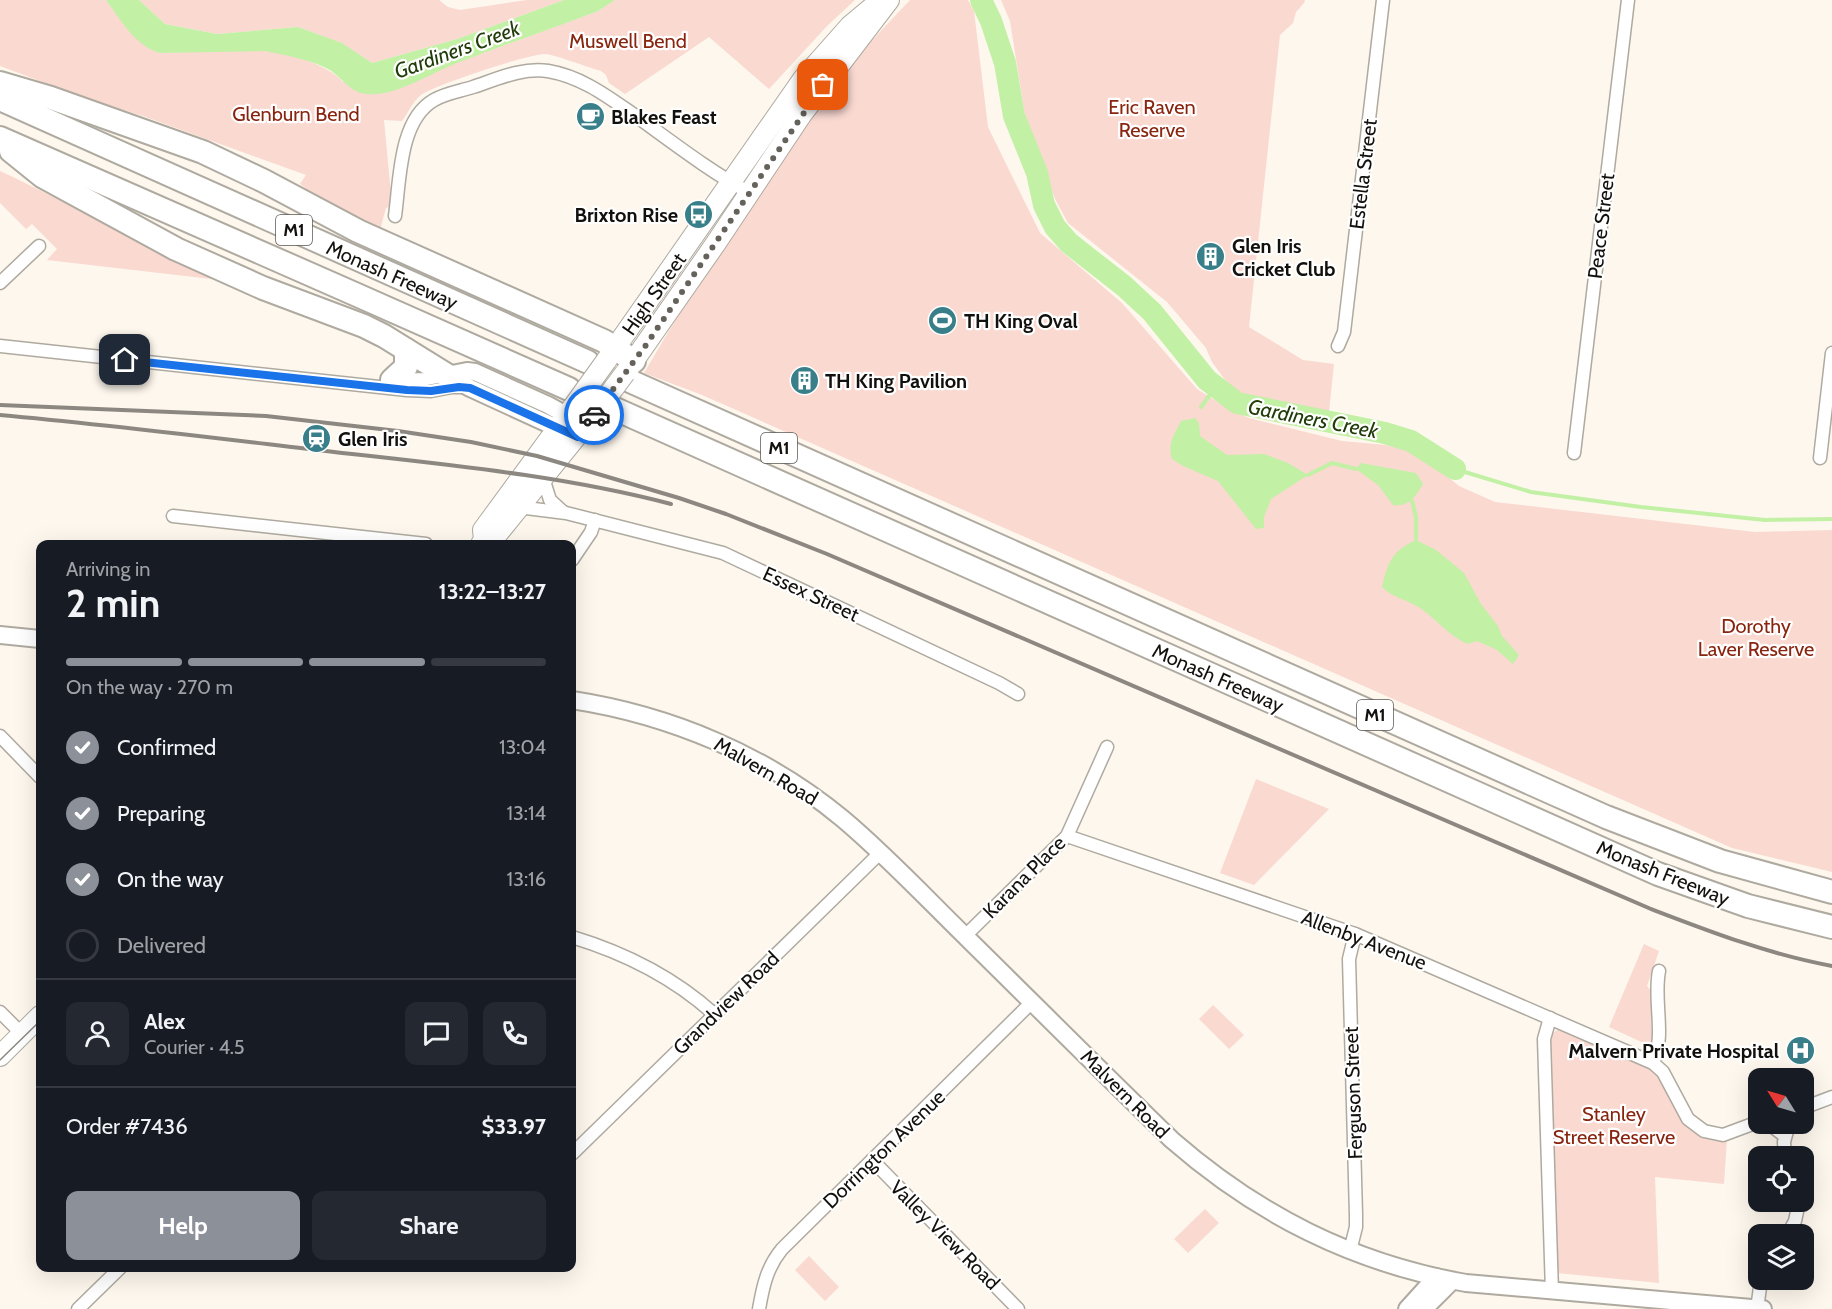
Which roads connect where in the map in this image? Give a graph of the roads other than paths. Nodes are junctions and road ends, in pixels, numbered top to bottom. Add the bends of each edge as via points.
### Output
1 (882, 0) edge
2 (890, 0) edge
3 (1383, 0) edge
4 (1628, 0) edge
5 (0, 83) edge
6 (0, 99) edge
7 (0, 138) edge
8 (731, 183) junction
9 (750, 193) junction
10 (395, 216) dead end
11 (39, 246) dead end
12 (0, 283) edge
13 (0, 346) edge
14 (1338, 346) dead end
15 (406, 350) junction
16 (1832, 353) edge
17 (588, 362) dead end
18 (625, 362) junction
19 (447, 375) junction
20 (392, 380) junction
21 (349, 383) junction
22 (470, 388) junction
23 (567, 410) junction
24 (592, 422) junction
25 (1574, 453) dead end
26 (1820, 458) dead end
27 (543, 478) junction
28 (518, 507) junction
29 (566, 513) junction
30 (173, 516) dead end
31 (595, 520) junction
32 (390, 540) edge
33 (482, 540) edge
34 (487, 540) edge
35 (576, 554) edge
36 (0, 635) edge
37 (36, 639) edge
38 (1018, 694) dead end
39 (576, 701) edge
40 (0, 736) edge
41 (1107, 747) dead end
42 (36, 773) edge
43 (1067, 836) junction
44 (880, 853) junction
45 (1832, 892) edge
46 (1832, 927) edge
47 (1355, 934) junction
48 (965, 936) junction
49 (576, 938) edge
50 (1659, 970) dead end
51 (1032, 1002) junction
52 (0, 1012) edge
53 (714, 1014) junction
54 (1550, 1018) junction
55 (36, 1020) edge
56 (22, 1034) junction
57 (0, 1056) edge
58 (1653, 1063) junction
59 (1832, 1097) edge
60 (1814, 1104) edge
61 (1748, 1126) edge
62 (576, 1150) edge
63 (872, 1160) junction
64 (1350, 1251) junction
65 (116, 1272) edge
66 (1444, 1279) junction
67 (1759, 1290) edge
68 (1552, 1292) junction
69 (78, 1309) edge
70 (759, 1309) edge
71 (1018, 1309) edge
72 (1407, 1309) edge
73 (1424, 1309) edge
74 (1755, 1309) edge

1 - 8 main road, High Street via 850,26 803,79
2 - 9 main road, High Street via 815,96
3 - 14 street, Estella Street via 1344,333
4 - 25 street, Peace Street
5 - 18 highway, Monash Freeway via 203,152
6 - 17 highway, Monash Freeway / M1
7 - 15 highway via 42,176 136,229 215,267 364,326
7 - 23 highway, Monash Freeway / M1 via 317,276
8 - 9 street
8 - 10 street via 593,87 548,71 530,71 435,100 418,114 404,149
8 - 18 main road, High Street
9 - 18 main road, High Street
11 - 12 street
13 - 21 street
15 - 19 highway
15 - 20 highway via 406,367
16 - 26 street
18 - 23 main road, High Street, bridge
18 - 24 main road, High Street, bridge
18 - 45 highway, Monash Freeway / M1 via 1606,817 1720,861
19 - 20 street
19 - 22 main road
19 - 23 main road via 472,372
20 - 21 street
21 - 22 street via 431,391
22 - 23 main road
23 - 24 main road
23 - 33 main road, High Street via 483,530
24 - 27 main road, High Street
24 - 46 highway, Monash Freeway / M1 via 1658,874 1748,906
27 - 28 main road, High Street
27 - 29 street via 550,500
28 - 29 street, Essex Street
28 - 34 main road, High Street via 495,537
29 - 31 street, Essex Street
30 - 32 street
31 - 35 street
31 - 38 street, Essex Street via 723,554
36 - 37 main road
39 - 44 main road, Malvern Road via 670,723 751,758 822,803
40 - 42 street
41 - 43 street, Karana Place
43 - 47 street, Allenby Avenue
43 - 48 street, Karana Place
44 - 48 main road, Malvern Road
44 - 53 street, Grandview Road
47 - 54 street, Allenby Avenue
47 - 64 street, Ferguson Street via 1349,959 1356,1227
48 - 51 main road, Malvern Road
49 - 53 street via 647,967
50 - 58 street via 1659,1045
51 - 63 street, Dorrington Avenue
51 - 64 main road, Malvern Road via 1204,1168 1271,1213
52 - 56 street
53 - 62 street, Grandview Road
54 - 58 street, Allenby Avenue
54 - 68 street via 1544,1039
55 - 56 main road
56 - 57 main road
58 - 61 street, Allenby Avenue via 1663,1072 1688,1119 1704,1131 1722,1135
59 - 60 street
63 - 70 street, Dorrington Avenue via 773,1259
63 - 71 street, Valley View Road
64 - 66 main road, Malvern Road
65 - 69 street
66 - 68 main road, Malvern Road
66 - 72 main road
66 - 73 main road
67 - 74 street
68 - 74 main road, Malvern Road

